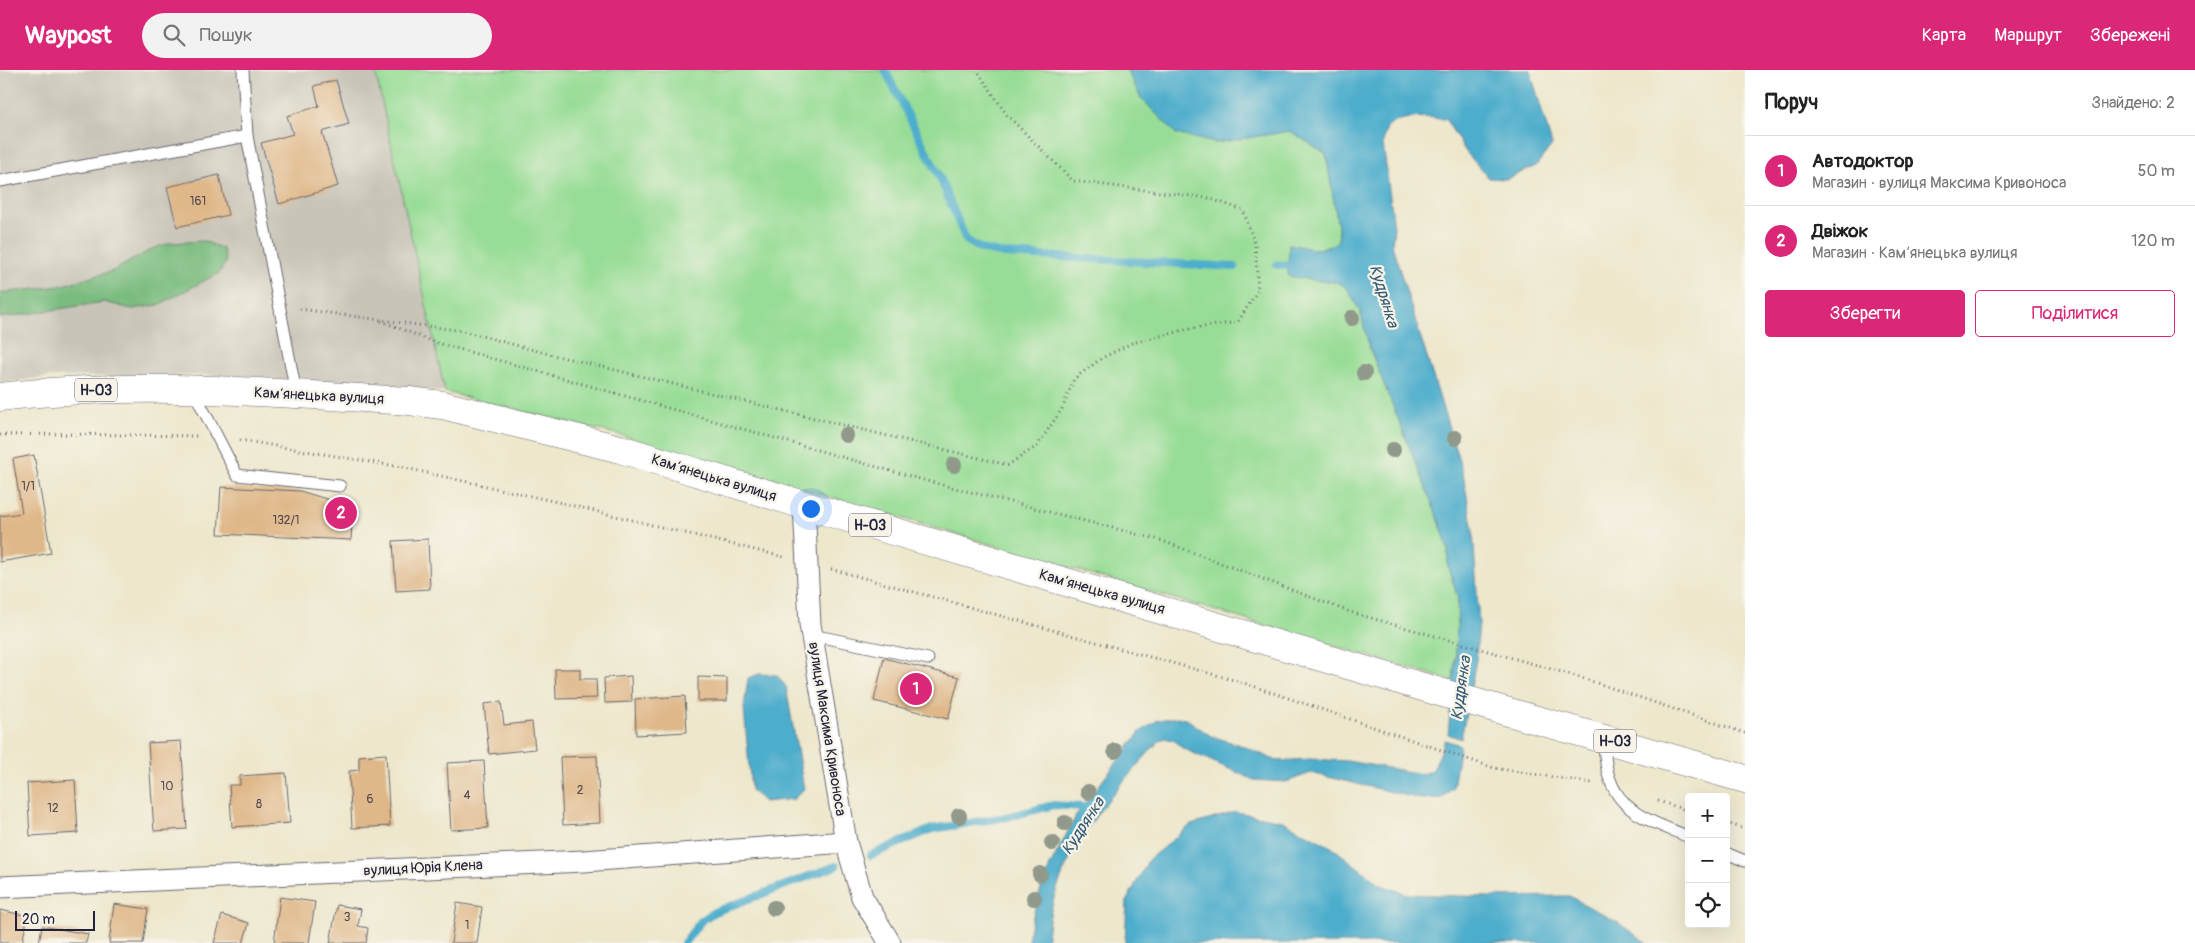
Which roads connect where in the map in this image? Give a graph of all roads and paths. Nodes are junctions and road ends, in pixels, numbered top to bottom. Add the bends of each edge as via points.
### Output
1 (243, 70) edge
2 (977, 70) edge
3 (247, 136) junction
4 (1, 180) edge
5 (280, 306) junction
6 (376, 320) junction
7 (192, 389) junction
8 (296, 394) junction
9 (0, 397) edge
10 (0, 436) edge
11 (217, 437) junction
12 (340, 486) dead end
13 (804, 505) junction
14 (807, 562) junction
15 (812, 635) junction
16 (928, 659) dead end
17 (1744, 733) edge
18 (1603, 738) junction
19 (1494, 768) dead end
20 (1745, 779) edge
21 (1730, 824) edge
22 (1745, 829) edge
23 (1685, 835) edge
24 (846, 842) junction
25 (1730, 855) edge
26 (1745, 861) edge
27 (0, 887) edge
28 (890, 943) edge

1 - 3 lane
2 - 6 path via 1007,115 1073,181 1208,198 1243,210 1255,244 1258,290 1238,322 1132,343 1102,358 1074,379 1062,409 1037,446 1008,465 463,331
3 - 4 lane
3 - 5 lane
5 - 6 path
5 - 8 lane
6 - 17 path via 434,342 927,481 1160,540 1350,612 1576,676
7 - 8 main road, Камʼянецька вулиця / Н-03
7 - 9 main road, Камʼянецька вулиця / Н-03 via 49,391
7 - 11 lane
8 - 13 main road, Камʼянецька вулиця / Н-03 via 442,405 620,449
10 - 11 path
11 - 12 lane via 236,475
11 - 14 path via 401,467
13 - 14 street, вулиця Максима Кривоноса
13 - 18 main road, Камʼянецька вулиця / Н-03
14 - 15 street, вулиця Максима Кривоноса
14 - 19 path via 1241,682
15 - 16 lane
15 - 24 street, вулиця Максима Кривоноса
18 - 20 main road, Н-03
18 - 23 lane via 1609,776 1616,795 1634,814
21 - 22 path
24 - 27 street, вулиця Юрія Клена via 584,861
24 - 28 street, вулиця Максима Кривоноса via 862,897
25 - 26 lane

